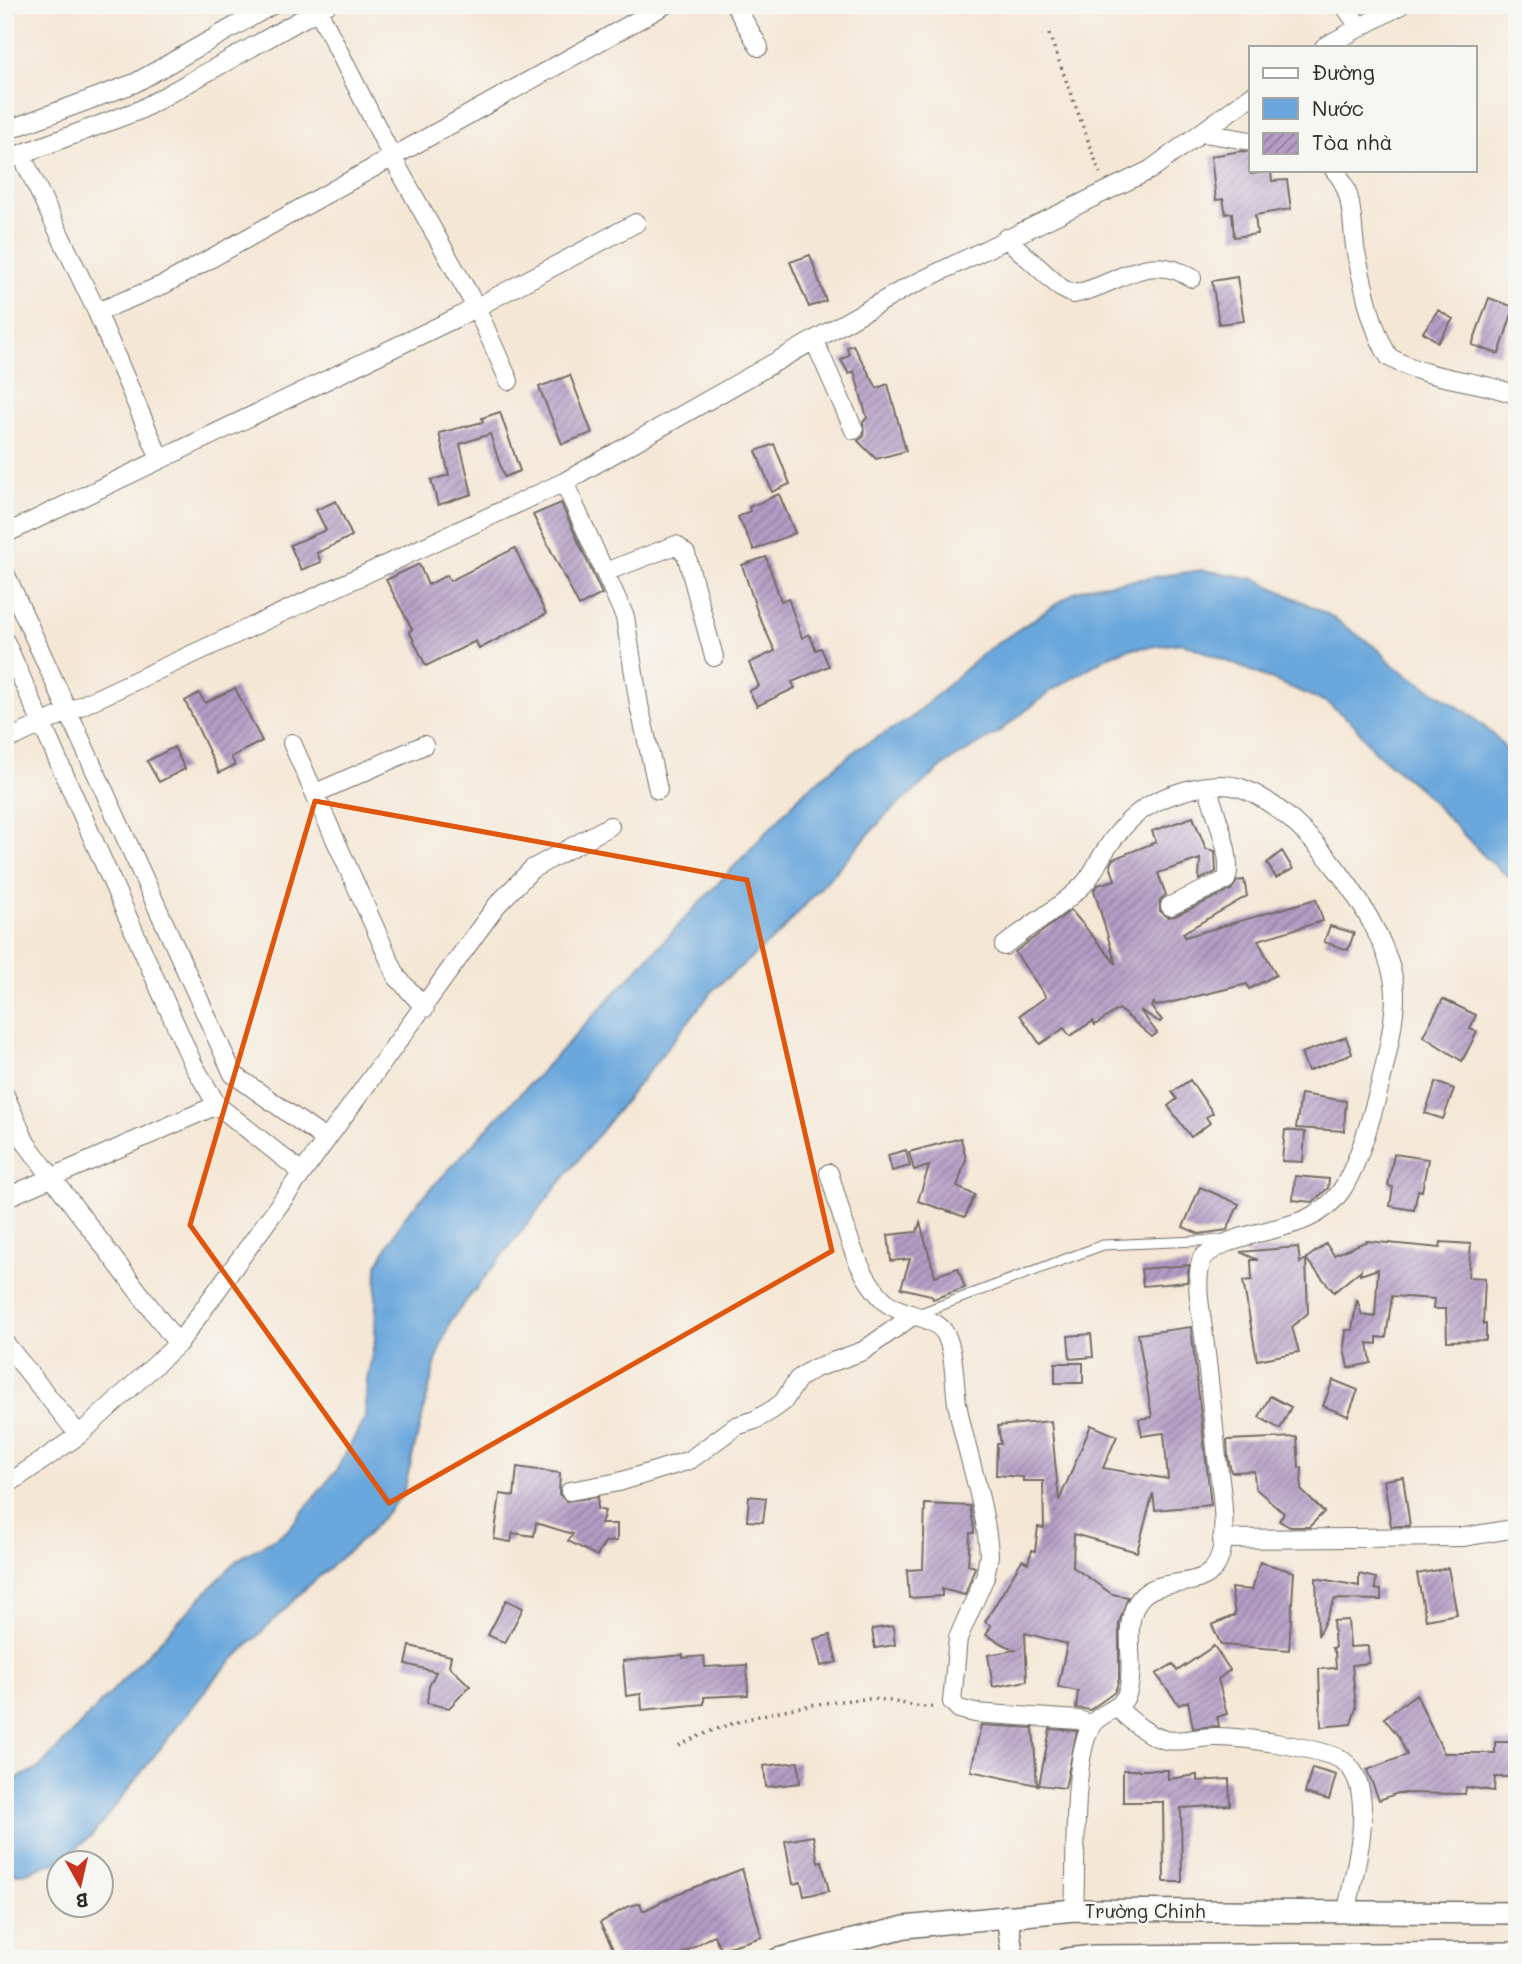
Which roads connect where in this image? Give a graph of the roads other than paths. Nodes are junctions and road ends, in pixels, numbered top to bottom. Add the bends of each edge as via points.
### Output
1 (272, 5) edge
2 (665, 5) edge
3 (735, 5) edge
4 (1344, 5) edge
5 (1401, 5) edge
6 (323, 8) edge
7 (1360, 27) junction
8 (1326, 46) edge
9 (759, 47) dead end
10 (1249, 98) edge
11 (5, 131) edge
12 (1204, 133) junction
13 (1249, 141) edge
14 (13, 157) edge
15 (392, 157) junction
16 (1335, 172) edge
17 (636, 223) dead end
18 (1006, 238) junction
19 (1192, 278) dead end
20 (476, 307) junction
21 (97, 312) junction
22 (814, 340) junction
23 (509, 381) dead end
24 (1517, 395) edge
25 (854, 430) dead end
26 (160, 459) junction
27 (564, 482) junction
28 (5, 534) edge
29 (605, 572) junction
30 (5, 573) edge
31 (5, 641) edge
32 (714, 657) dead end
33 (67, 712) junction
34 (42, 724) junction
35 (5, 741) edge
36 (292, 743) dead end
37 (424, 745) dead end
38 (1208, 787) junction
39 (658, 790) dead end
40 (316, 793) junction
41 (610, 826) dead end
42 (1170, 906) dead end
43 (1004, 946) dead end
44 (425, 1008) junction
45 (5, 1095) edge
46 (216, 1105) junction
47 (325, 1139) junction
48 (300, 1171) junction
49 (829, 1172) dead end
50 (52, 1176) junction
51 (5, 1198) edge
52 (1229, 1240) junction
53 (911, 1317) junction
54 (5, 1343) edge
55 (178, 1344) junction
56 (79, 1435) junction
57 (5, 1486) edge
58 (570, 1491) dead end
59 (1517, 1528) edge
60 (1222, 1539) junction
61 (1117, 1708) junction
62 (1091, 1725) junction
63 (1074, 1910) junction
64 (1347, 1912) junction
65 (1517, 1913) edge
66 (1007, 1916) junction
67 (1517, 1953) edge
68 (1326, 1956) edge
69 (778, 1959) edge
70 (1013, 1959) edge
71 (1067, 1959) edge

1 - 11 street via 135,83
2 - 15 street
3 - 9 street
4 - 7 street
5 - 7 street
6 - 14 street via 140,110
6 - 15 street
7 - 8 street
10 - 12 street
12 - 13 street
12 - 18 street via 1150,170
14 - 21 street
15 - 20 street
15 - 21 street via 165,284
16 - 24 street via 1350,201 1356,251 1376,328 1389,357 1415,370 1489,384
17 - 20 street
18 - 19 street via 1073,294 1163,266 1177,268
18 - 22 street
20 - 23 street
20 - 26 street
21 - 26 street
22 - 25 street
22 - 27 street
26 - 28 street
27 - 29 street
27 - 33 street
29 - 32 street via 676,545 686,554
29 - 39 street via 625,617
30 - 33 street
31 - 34 street
33 - 34 street
33 - 47 street via 233,1074
34 - 35 street
34 - 46 street via 193,1064
36 - 40 street
37 - 40 street
38 - 42 street via 1227,854 1228,875
38 - 43 street via 1171,795 1132,816 1086,883
38 - 52 street via 1230,786 1252,793 1309,838 1371,923 1384,948 1395,993 1374,1102 1352,1174 1340,1193 1327,1208 1290,1227
40 - 44 street via 397,977
41 - 44 street via 532,869 497,905
44 - 47 street
45 - 50 street via 26,1143
46 - 48 street
46 - 50 street
47 - 48 street
48 - 55 street
49 - 53 street via 868,1280 886,1302
50 - 51 street
50 - 55 street
52 - 53 lane via 1103,1245
52 - 60 street via 1202,1258 1198,1293 1221,1492
53 - 58 street via 863,1351 813,1369 798,1379 783,1402 736,1426 690,1460 620,1482
53 - 62 street via 936,1324 948,1341 989,1541 985,1577 954,1653 952,1702 975,1713 1079,1720
54 - 56 street
55 - 56 street
56 - 57 street
59 - 60 street via 1464,1537
60 - 61 street via 1214,1569 1201,1580 1144,1592 1130,1624 1128,1691
61 - 62 street
61 - 64 street via 1167,1740 1248,1740 1328,1755 1349,1767 1361,1803
62 - 63 street via 1080,1778
63 - 64 street, Trường Chinh
63 - 66 street, Trường Chinh
64 - 65 street, Trường Chinh
66 - 69 street, Trường Chinh via 905,1927
66 - 70 street
67 - 68 street
68 - 71 street via 1095,1955

